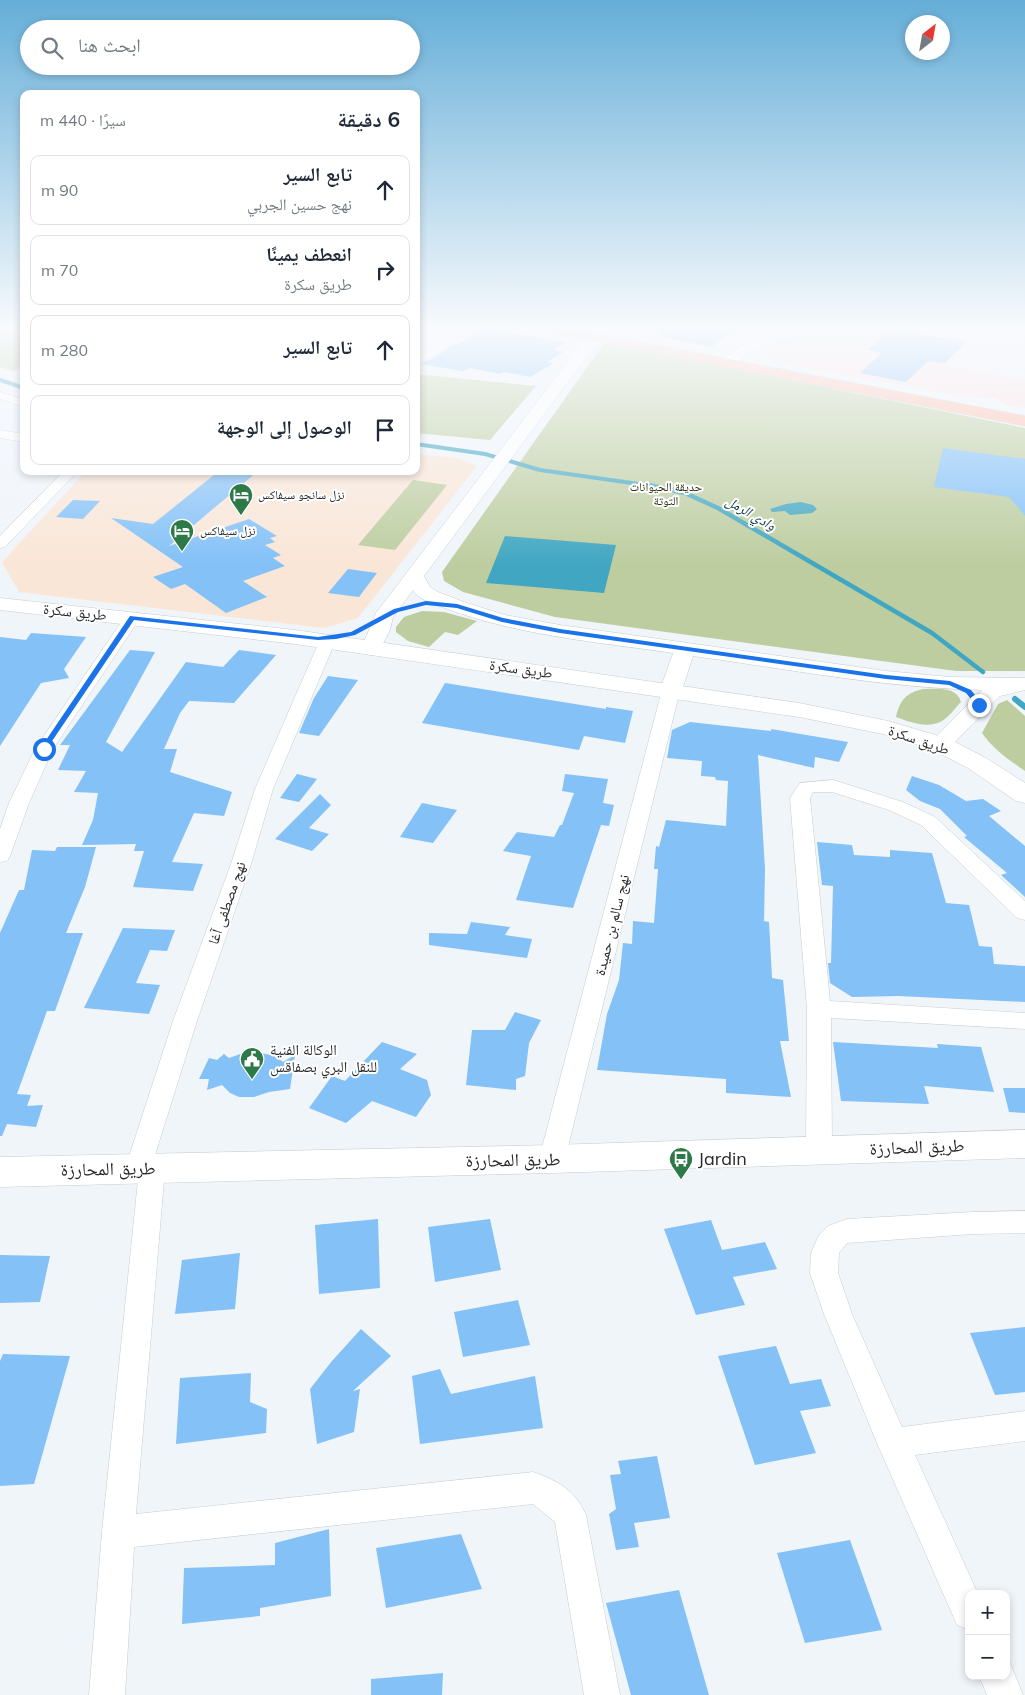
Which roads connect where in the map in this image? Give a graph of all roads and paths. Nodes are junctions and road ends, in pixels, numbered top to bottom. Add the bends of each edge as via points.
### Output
1 (540, 408) edge
2 (962, 408) edge
3 (987, 408) edge
4 (1025, 415) edge
5 (1025, 421) edge
6 (0, 434) edge
7 (20, 437) edge
8 (68, 475) edge
9 (0, 544) edge
10 (414, 575) junction
11 (0, 604) edge
12 (457, 606) junction
13 (132, 618) junction
14 (370, 634) junction
15 (295, 637) junction
16 (327, 642) junction
17 (685, 648) junction
18 (950, 683) junction
19 (1021, 684) edge
20 (671, 690) junction
21 (979, 705) junction
22 (940, 744) junction
23 (1025, 795) edge
24 (0, 856) edge
25 (1025, 913) edge
26 (819, 1009) junction
27 (1025, 1021) edge
28 (1025, 1144) edge
29 (819, 1151) junction
30 (552, 1159) junction
31 (145, 1168) junction
32 (0, 1172) edge
33 (1025, 1222) edge
34 (1025, 1426) edge
35 (893, 1443) junction
36 (118, 1532) junction
37 (965, 1604) edge
38 (999, 1680) edge
39 (107, 1695) edge
40 (602, 1695) edge
41 (1006, 1695) edge

1 - 10 street
2 - 5 main road
3 - 4 main road
6 - 7 street
8 - 9 street
10 - 12 street via 422,590
10 - 14 street
11 - 13 main road, طريق سكرة
12 - 14 street via 426,603 410,606
12 - 17 street via 502,620
13 - 15 main road, طريق سكرة
13 - 24 street via 44,749 19,803
14 - 15 main road via 336,638
14 - 16 main road, طريق سكرة
14 - 20 main road, طريق سكرة via 425,657
15 - 16 main road, طريق سكرة
16 - 31 street, نهج مصطفى آغا via 264,789 185,1021
17 - 18 street
17 - 20 street
18 - 19 street
18 - 21 street via 968,692
19 - 21 street via 993,691
20 - 22 main road, طريق سكرة via 839,717
20 - 30 street, نهج سالم بن حميدة
21 - 22 street
22 - 23 main road, طريق سكرة via 977,763
25 - 26 street via 928,821 896,806 833,786 807,787 800,798
26 - 27 street
26 - 29 street
28 - 29 main road, طريق المحارزة
29 - 30 main road, طريق المحارزة
30 - 31 main road, طريق المحارزة
31 - 32 main road, طريق المحارزة
31 - 36 street, نهج مصطفى آغا
33 - 35 street via 847,1231 829,1242 824,1274
34 - 35 street
35 - 37 street
36 - 39 street, نهج مصطفى آغا
36 - 40 street via 533,1488 545,1492 558,1501 570,1516
38 - 41 street

